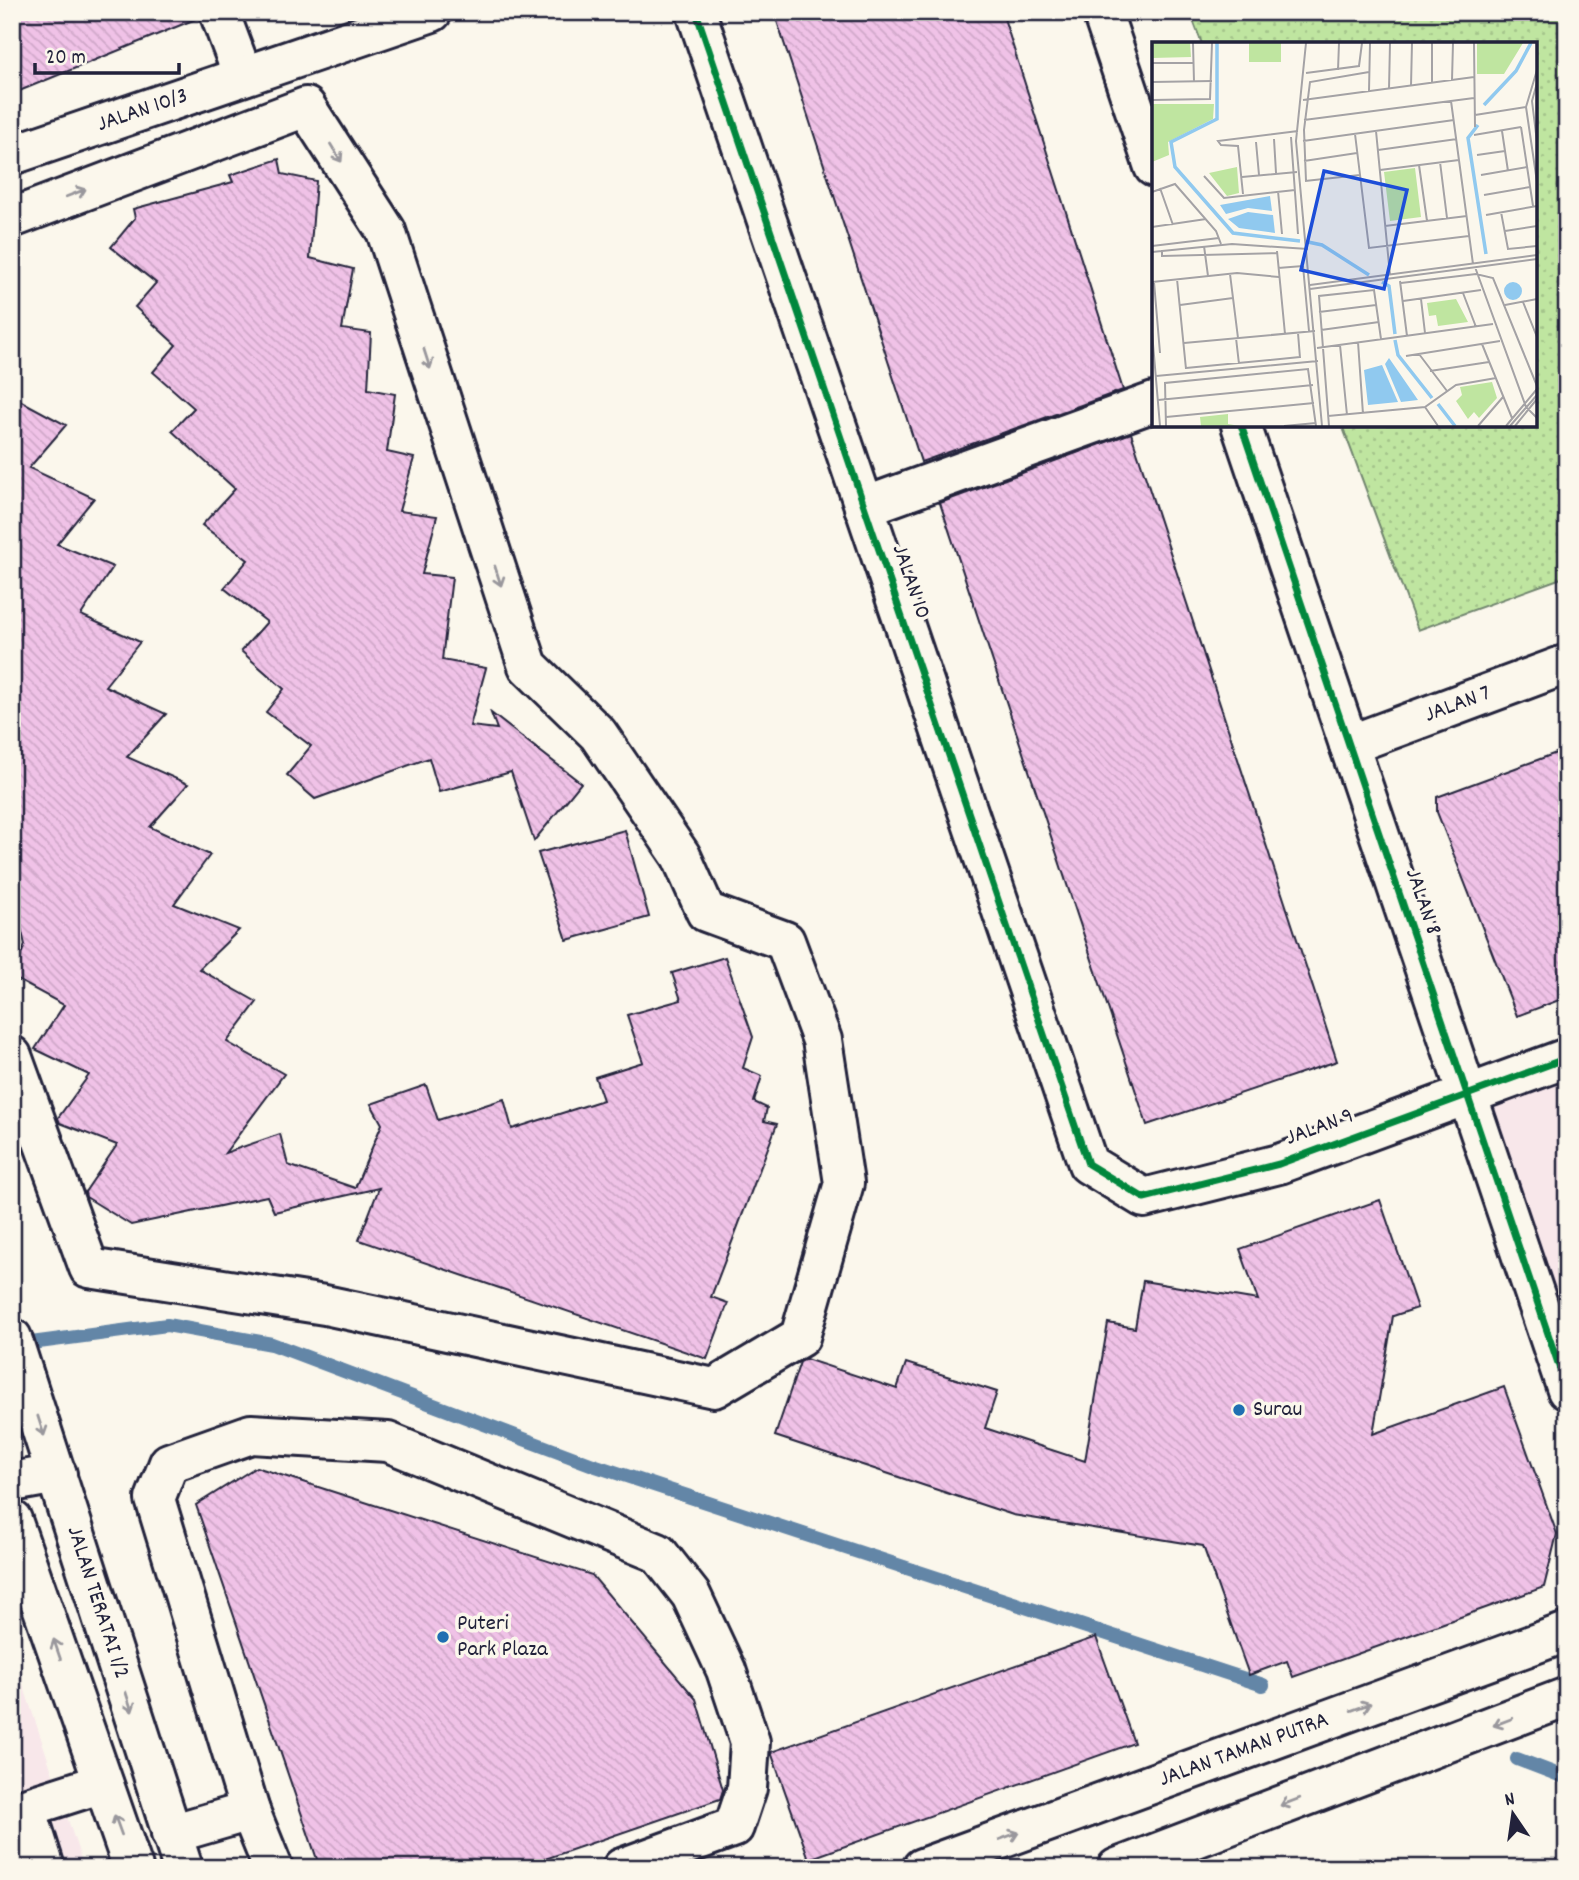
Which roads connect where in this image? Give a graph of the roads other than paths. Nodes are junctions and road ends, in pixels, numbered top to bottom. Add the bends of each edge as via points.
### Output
1 (219, 12) edge
2 (432, 12) edge
3 (696, 12) edge
4 (1102, 12) edge
5 (259, 71) junction
6 (306, 107) junction
7 (12, 155) edge
8 (1152, 161) edge
9 (12, 218) edge
10 (1152, 403) edge
11 (1242, 427) edge
12 (864, 507) junction
13 (1567, 664) edge
14 (1349, 745) junction
15 (12, 1056) edge
16 (1567, 1058) edge
17 (1467, 1094) junction
18 (1088, 1164) joint
19 (12, 1338) edge
20 (1567, 1390) edge
21 (57, 1474) junction
22 (12, 1482) edge
23 (12, 1520) edge
24 (1567, 1632) edge
25 (1567, 1698) edge
26 (103, 1783) junction
27 (19, 1810) edge
28 (250, 1811) junction
29 (177, 1851) edge
30 (46, 1868) edge
31 (133, 1868) edge
32 (273, 1868) edge
33 (622, 1868) edge
34 (922, 1868) edge
35 (1117, 1868) edge

1 - 5 street
2 - 5 street, JALAN 10/3
3 - 12 street, JALAN 10
4 - 8 street
5 - 6 street
5 - 7 street, JALAN 10/3
9 -> 6 street
6 -> 15 street via 386,231 528,666 598,734 681,856 706,912 785,941 822,1040 844,1183 800,1337 714,1388 325,1305 89,1268
10 - 12 street
11 - 14 street, JALAN 8
12 - 18 street, JALAN 10
13 - 14 street, JALAN 7
14 - 17 street, JALAN 8
16 - 17 street, JALAN 9
17 - 18 street, JALAN 9 via 1279,1164 1144,1198
17 - 20 street, JALAN 8
19 -> 21 street, JALAN TERATAI 1/2
21 - 22 street
21 -> 29 street, JALAN TERATAI 1/2
26 -> 23 street
34 -> 24 street, JALAN TAMAN PUTRA
25 -> 35 street
26 - 27 street
31 -> 26 street
27 - 30 street
28 - 29 street
28 - 32 street
28 - 33 street via 155,1499 169,1463 251,1434 388,1441 658,1553 691,1595 726,1670 750,1742 747,1788 734,1827

